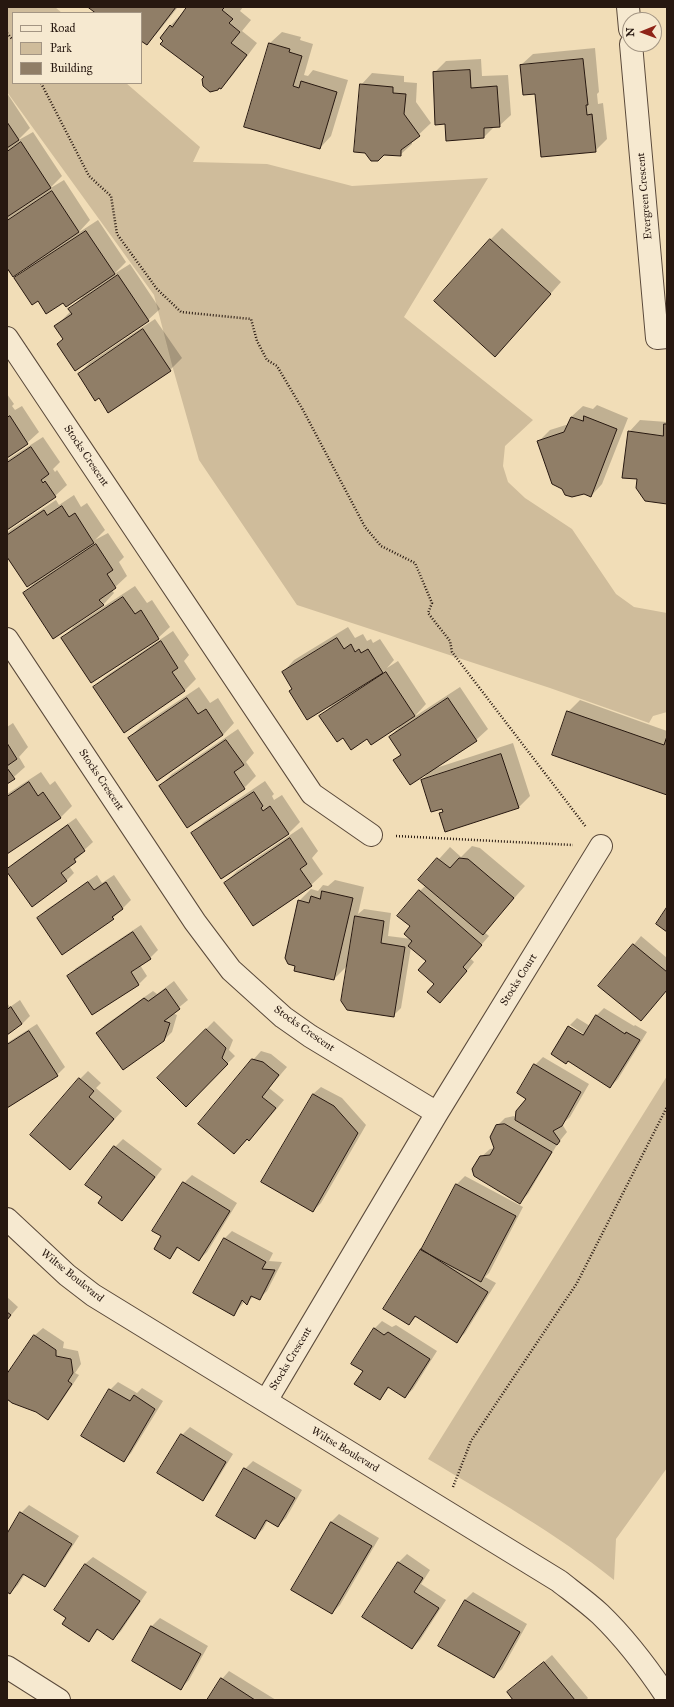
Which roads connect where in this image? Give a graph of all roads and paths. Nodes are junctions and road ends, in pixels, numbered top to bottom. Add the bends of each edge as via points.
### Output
1 (632, 52) edge
2 (42, 84) edge
3 (667, 337) edge
4 (7, 338) edge
5 (7, 639) edge
6 (371, 835) joint
7 (601, 846) junction
8 (667, 1107) edge
9 (437, 1113) junction
10 (7, 1219) edge
11 (266, 1401) junction
12 (444, 1509) junction
13 (7, 1668) edge
14 (667, 1697) edge
15 (59, 1700) edge

1 - 3 street, Evergreen Crescent via 657,338
2 - 7 path via 89,176 111,196 117,234 157,289 181,312 251,319 257,341 267,360 277,366 365,527 381,546 416,563 432,603 428,613 450,642 452,652
4 - 6 street, Stocks Crescent via 312,794
5 - 9 street, Stocks Crescent via 195,922 231,970 283,1017 310,1036
6 - 7 path
7 - 9 street, Stocks Court
8 - 12 path via 577,1283 471,1441
9 - 11 street, Stocks Crescent
10 - 11 street, Wiltse Boulevard via 93,1295
11 - 12 street, Wiltse Boulevard
12 - 14 street, Wiltse Boulevard via 560,1581 626,1641
13 - 15 street

